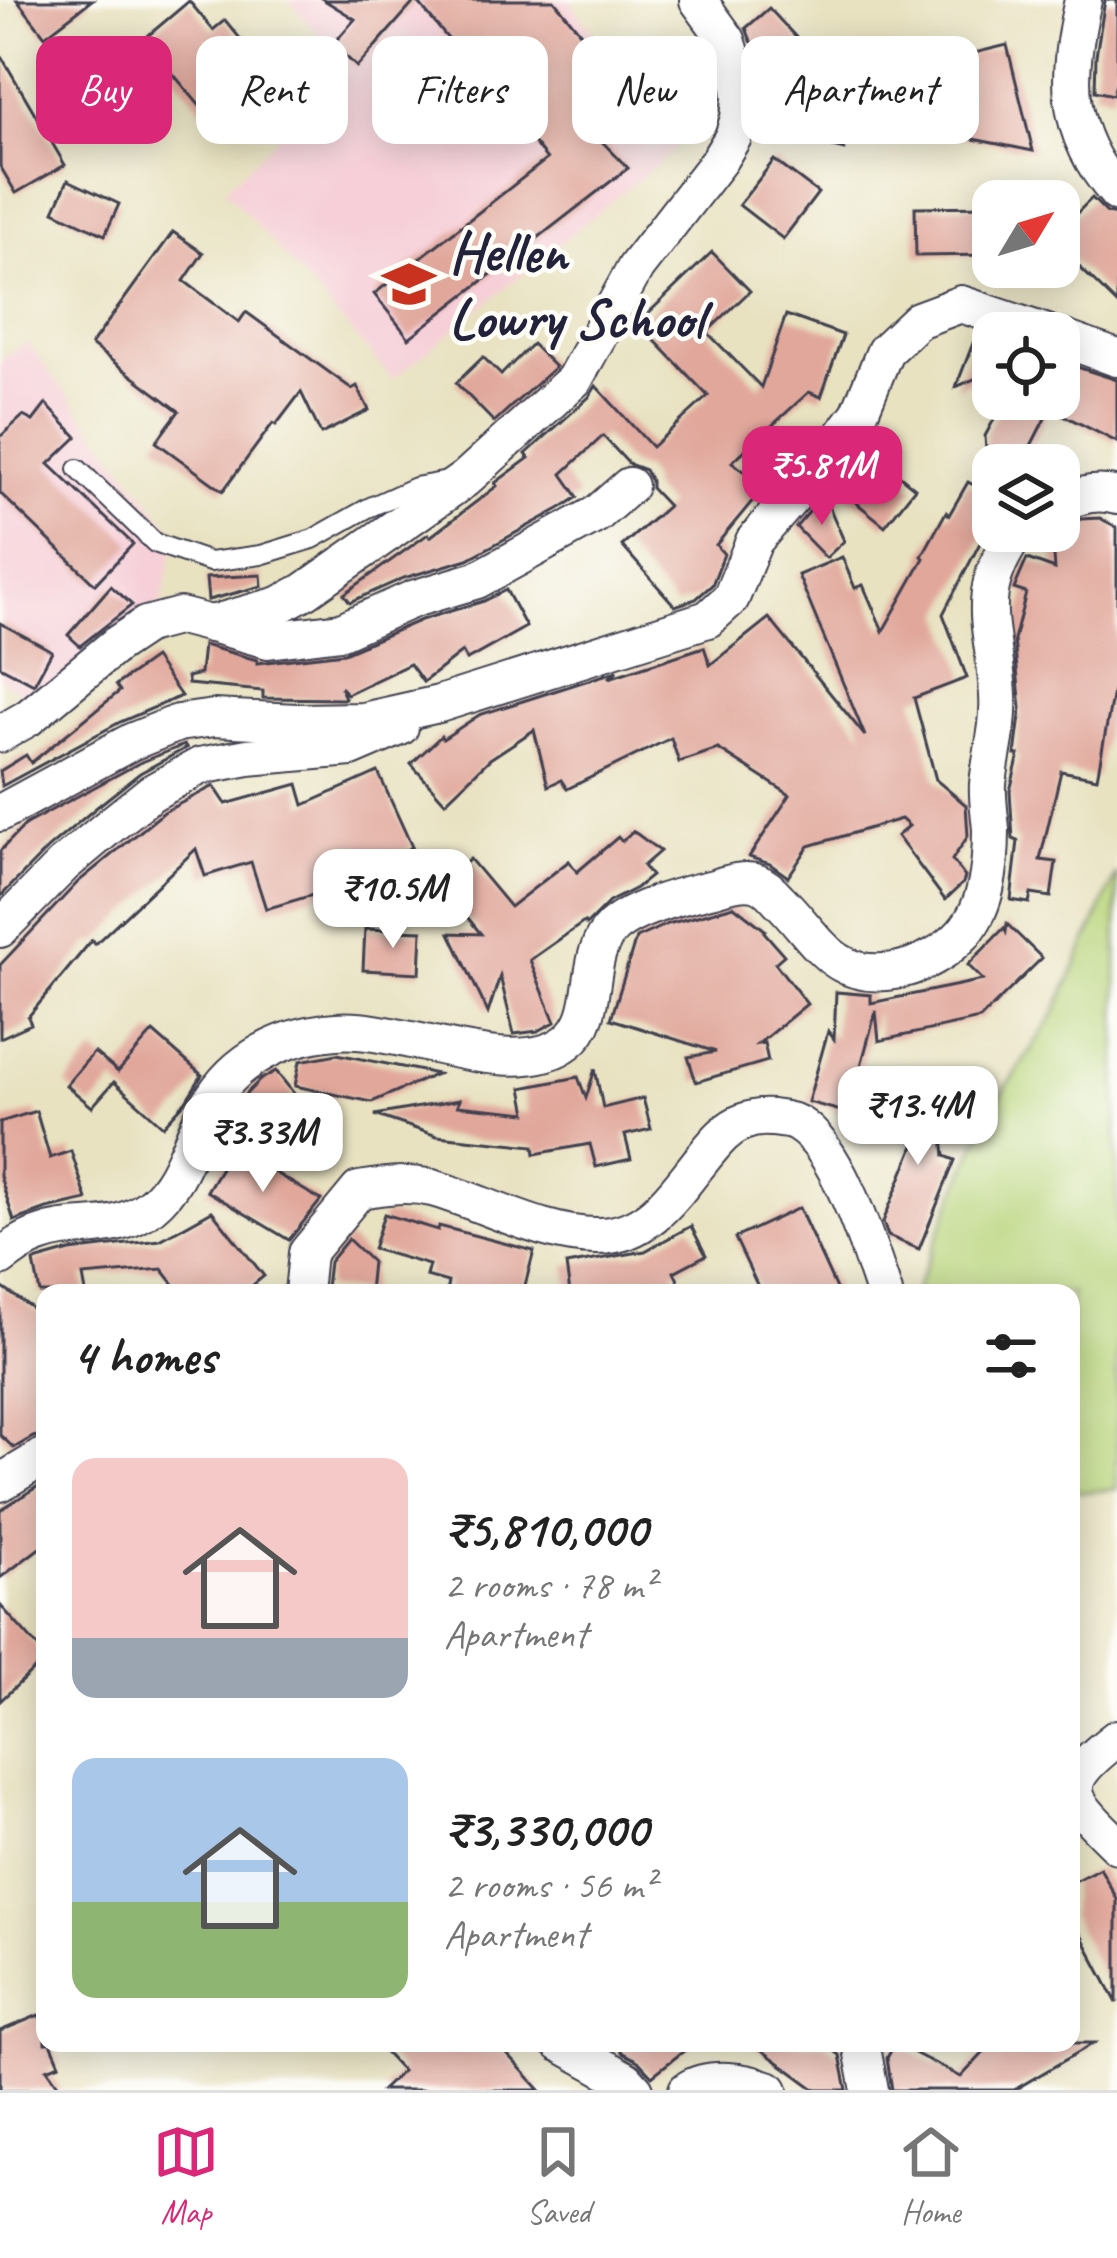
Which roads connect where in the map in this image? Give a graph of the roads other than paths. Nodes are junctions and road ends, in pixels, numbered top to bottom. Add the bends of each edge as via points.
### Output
1 (698, 0) edge
2 (1083, 0) edge
3 (1117, 193) edge
4 (985, 312) edge
5 (1080, 345) edge
6 (1117, 358) edge
7 (78, 469) dead end
8 (465, 479) junction
9 (629, 486) dead end
10 (1080, 495) edge
11 (1117, 496) edge
12 (1002, 552) edge
13 (211, 624) junction
14 (440, 704) junction
15 (0, 734) edge
16 (0, 813) edge
17 (0, 928) edge
18 (0, 1258) edge
19 (304, 1284) edge
20 (881, 1284) edge
21 (36, 1461) edge
22 (0, 1483) edge
23 (1117, 1738) edge
24 (1080, 1770) edge
25 (1080, 1804) edge
26 (1117, 1844) edge
27 (576, 2052) edge
28 (863, 2052) edge
29 (635, 2090) edge
30 (688, 2090) edge
31 (770, 2090) edge
32 (870, 2090) edge

1 - 8 street via 727,40 739,78 733,137 636,267 574,380
2 - 3 street via 1073,115
4 - 14 street via 961,304 918,320 885,351 859,415 754,541 721,610
5 - 6 street
7 - 8 lane via 155,544 210,562 314,539 415,487
8 - 13 street via 305,591
9 - 13 street via 597,514 476,580 341,631 268,640
10 - 11 street
12 - 18 street via 988,588 999,724 985,895 975,920 932,958 902,970 853,970 832,960 763,884 751,881 663,902 605,937 583,1023 567,1042 514,1058 366,1030 271,1045 210,1103 175,1181 150,1207 119,1224 42,1233
13 - 15 street via 180,616 146,625
14 - 16 street via 363,721 178,723
14 - 17 street via 351,748 200,766 111,825
19 - 20 street via 307,1253 359,1190 430,1188 574,1234 624,1232 670,1200 724,1134 766,1117 797,1123 822,1148 853,1203
21 - 22 street
23 - 24 street
25 - 26 street
27 - 29 street
28 - 32 street
30 - 31 street via 724,2080

